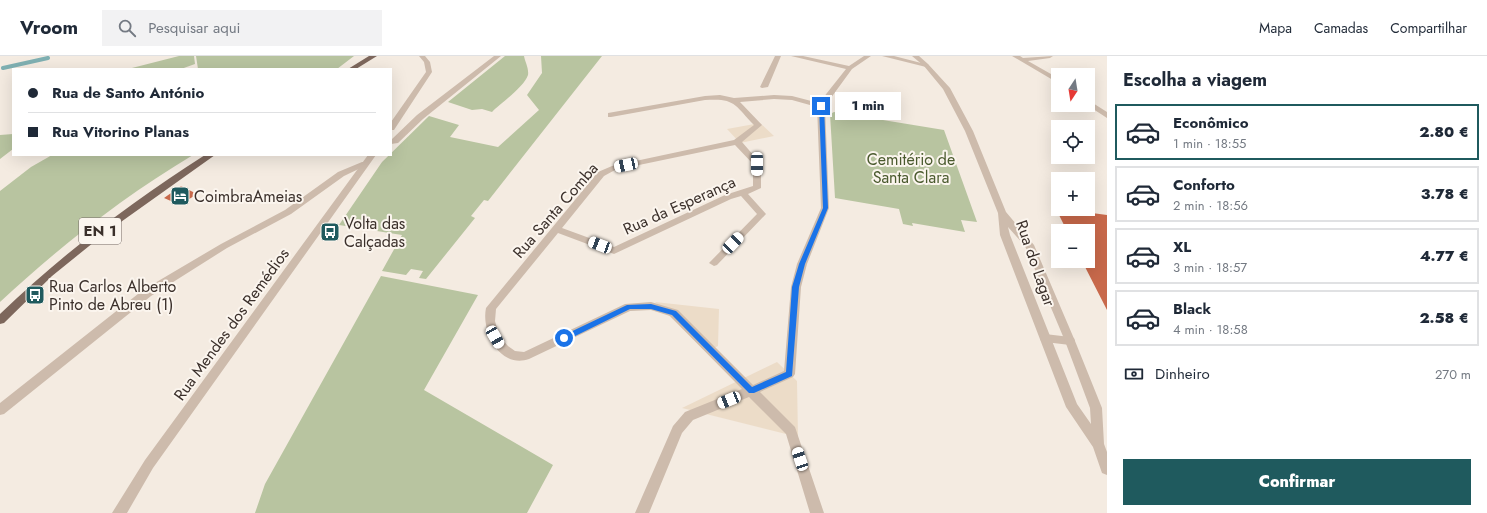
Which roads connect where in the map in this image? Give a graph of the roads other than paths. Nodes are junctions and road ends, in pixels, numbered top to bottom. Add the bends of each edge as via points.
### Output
1 (374, 56) edge
2 (422, 56) edge
3 (498, 56) edge
4 (778, 56) edge
5 (794, 56) edge
6 (868, 56) edge
7 (885, 56) edge
8 (915, 56) edge
9 (1015, 56) edge
10 (1050, 56) edge
11 (1022, 60) junction
12 (926, 65) junction
13 (353, 68) edge
14 (850, 68) junction
15 (1051, 77) edge
16 (764, 87) dead end
17 (734, 100) junction
18 (821, 106) junction
19 (1095, 107) edge
20 (612, 115) dead end
21 (1107, 116) edge
22 (392, 127) edge
23 (392, 142) edge
24 (737, 142) junction
25 (209, 156) edge
26 (369, 160) edge
27 (742, 192) junction
28 (1002, 213) junction
29 (557, 229) junction
30 (714, 263) dead end
31 (0, 320) edge
32 (1045, 338) junction
33 (1070, 341) junction
34 (751, 391) junction
35 (0, 410) edge
36 (1098, 444) junction
37 (1107, 469) edge
38 (119, 513) edge
39 (642, 513) edge
40 (817, 513) edge

1 - 13 main road
2 - 22 street via 427,62 429,72
3 - 23 street
4 - 16 street
5 - 14 street
6 - 14 street
7 - 12 street
8 - 12 street
9 - 11 street
10 - 11 street
11 - 15 street
12 - 28 street via 946,88 969,131
14 - 18 street
17 - 18 street via 792,98
17 - 20 street via 720,97 705,98
17 - 24 street, Rua Santa Comba via 758,125
18 - 34 street via 826,208 802,264 796,287 789,374
19 - 21 street
24 - 27 street, Rua da Esperança via 757,164 757,188
24 - 29 street, Rua Santa Comba via 612,168 601,174
25 - 31 main road, EN 1 via 104,228
26 - 35 street via 341,174 288,212 224,246 147,293
26 - 38 street, Rua Mendes dos Remédios via 149,464
27 - 29 street, Rua da Esperança via 614,251
27 - 30 street via 762,214
28 - 32 street, Rua do Lagar via 1005,235
28 - 33 street, Rua do Lagar via 1030,245
29 - 34 street, Rua Santa Comba via 491,308 488,318 490,329 499,344 511,354 525,356 629,307 651,306 674,313
32 - 33 street
32 - 36 street, Rua do Lagar via 1072,407
33 - 36 street, Rua do Lagar via 1096,408
34 - 39 street via 688,416 677,430
34 - 40 street via 791,432
36 - 37 street, Rua do Lagar

